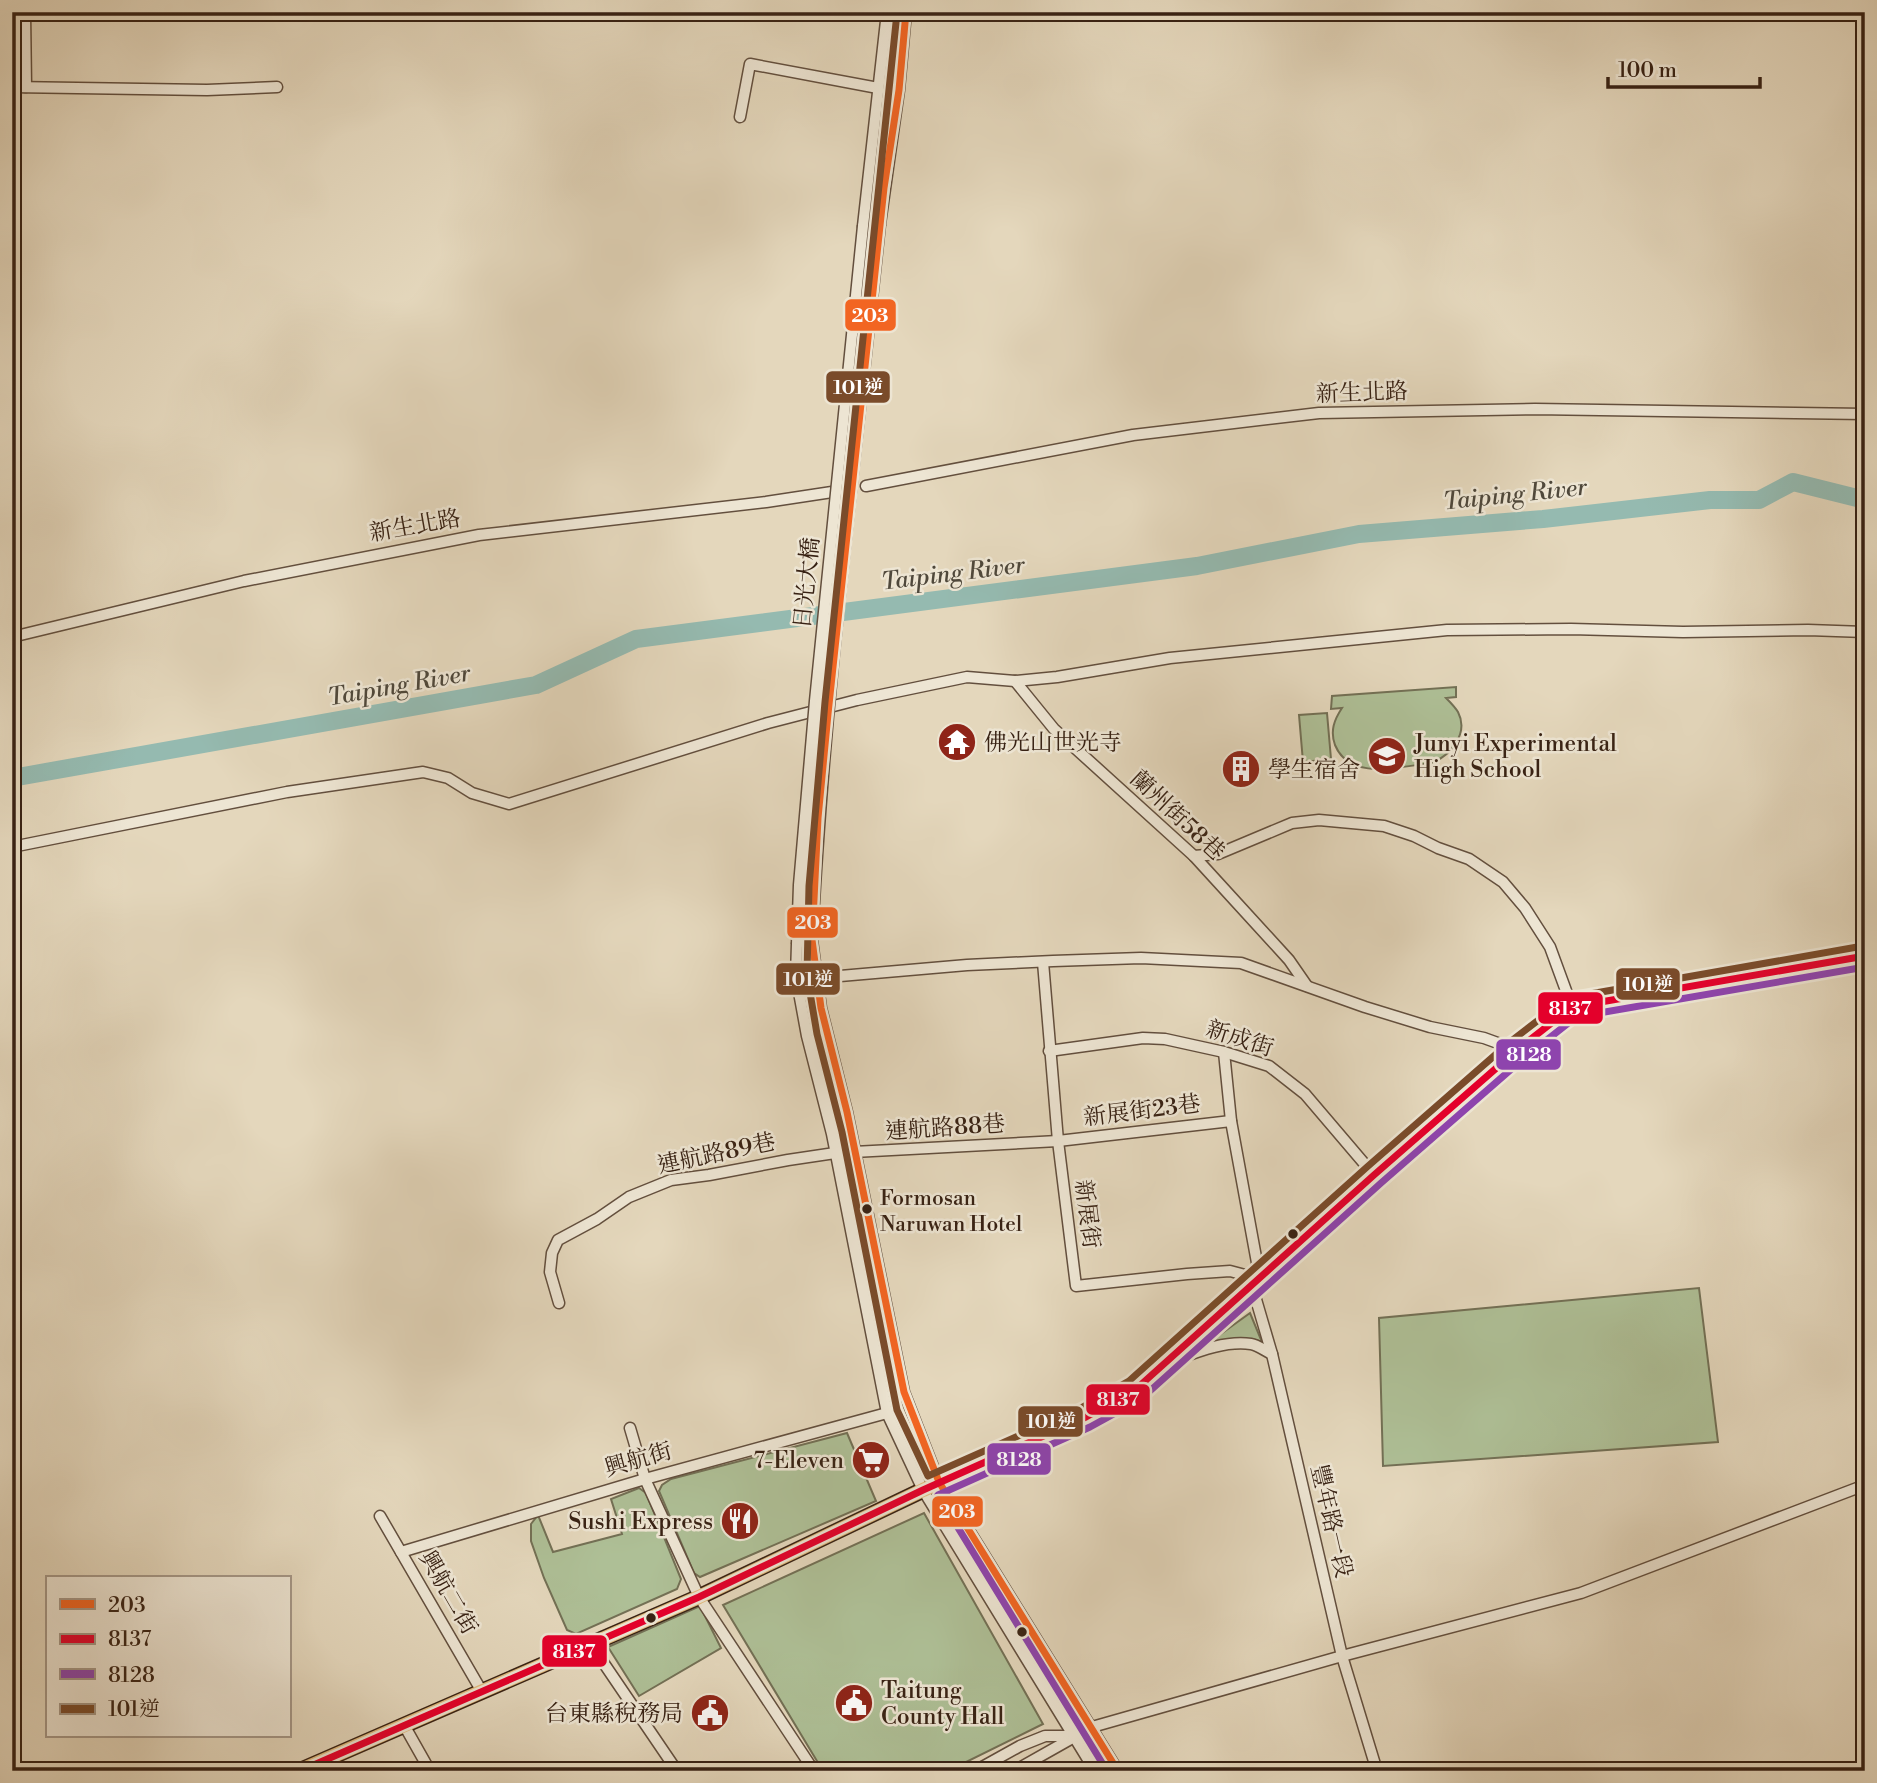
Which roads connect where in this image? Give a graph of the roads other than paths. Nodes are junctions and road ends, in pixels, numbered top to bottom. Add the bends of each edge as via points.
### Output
1 (25, 12) edge
2 (887, 12) edge
3 (906, 12) edge
4 (26, 87) junction
5 (277, 87) dead end
6 (12, 88) edge
7 (878, 88) junction
8 (740, 117) dead end
9 (1865, 414) edge
10 (866, 486) tunnel mouth
11 (832, 492) tunnel mouth
12 (1865, 632) edge
13 (12, 636) edge
14 (1015, 681) junction
15 (12, 847) edge
16 (1194, 856) junction
17 (1865, 956) edge
18 (1043, 962) junction
19 (796, 976) junction
20 (817, 978) junction
21 (1307, 986) junction
22 (1572, 1007) junction
23 (1517, 1050) junction
24 (1049, 1051) junction
25 (1223, 1052) junction
26 (1231, 1121) junction
27 (1058, 1141) junction
28 (835, 1153) junction
29 (855, 1154) junction
30 (1374, 1175) junction
31 (1260, 1279) junction
32 (884, 1294) junction
33 (865, 1297) junction
34 (559, 1303) dead end
35 (1272, 1354) junction
36 (1169, 1362) junction
37 (887, 1413) junction
38 (630, 1428) dead end
39 (645, 1479) junction
40 (939, 1482) junction
41 (1865, 1485) edge
42 (923, 1490) junction
43 (380, 1516) dead end
44 (401, 1552) junction
45 (699, 1597) junction
46 (590, 1643) junction
47 (1342, 1656) junction
48 (481, 1690) junction
49 (404, 1724) junction
50 (1092, 1727) junction
51 (1074, 1736) junction
52 (299, 1771) edge
53 (430, 1771) edge
54 (677, 1771) edge
55 (814, 1771) edge
56 (975, 1771) edge
57 (1014, 1771) edge
58 (1095, 1771) edge
59 (1118, 1771) edge
60 (1377, 1771) edge

1 - 4 street
2 - 7 street, 日光大橋
3 - 20 street, 日光大橋, bridge via 826,727 812,940
4 - 5 street
4 - 6 street
7 - 8 street via 750,64
7 - 19 street, 日光大橋, bridge via 814,714
9 - 10 street, 新生北路 via 1535,409 1319,413 1133,435
11 - 13 street, 新生北路 via 466,538 244,581
12 - 14 street via 1447,630 1170,658
14 - 15 street via 967,677 857,700 509,804 423,772 287,792
14 - 16 street, 蘭州街58巷 via 1054,729
16 - 21 street, 蘭州街58巷
16 - 22 street via 1218,854 1292,823 1319,820 1384,826 1413,836 1469,859 1503,882 1550,947
17 - 22 main road
18 - 20 street
18 - 21 street via 1141,958 1241,963
18 - 24 street, 新展街
19 - 20 street
19 - 28 street, 日光大橋
20 - 29 street, 日光大橋
21 - 23 street
22 - 23 main road
23 - 30 main road
24 - 25 street, 新成街 via 1143,1038 1181,1041
24 - 27 street, 新展街
25 - 26 street, 豐年路一段
25 - 30 street, 新成街 via 1269,1066 1305,1094
26 - 27 street, 新展街23巷
26 - 31 street, 豐年路一段
27 - 29 street, 連航路88巷
27 - 31 street, 新展街 via 1076,1286 1230,1271
28 - 29 street, 連航路88巷
28 - 33 street, 日光大橋
28 - 34 street, 連航路89巷 via 671,1180 629,1197 558,1240 550,1272
29 - 32 street, 日光大橋
30 - 31 main road
31 - 35 street, 豐年路一段 via 1255,1296
31 - 36 main road
32 - 33 street
32 - 40 street, 日光大橋 via 904,1392
33 - 37 street, 日光大橋
35 - 36 street via 1252,1344 1234,1345
35 - 47 street, 豐年路一段
36 - 40 main road via 1135,1390 1086,1417
37 - 39 street, 興航街
37 - 42 street, 日光大橋
38 - 39 street
39 - 44 street, 興航街
39 - 45 street
40 - 42 main road
40 - 50 street, 日光大橋
41 - 47 street via 1581,1593
42 - 45 main road
42 - 51 street, 日光大橋
43 - 44 street, 興航二街
44 - 48 street, 興航二街
45 - 46 main road
45 - 55 street
46 - 48 main road
46 - 54 street
47 - 50 street
47 - 60 street, 豐年路一段
48 - 49 main road
49 - 52 main road
49 - 53 street
50 - 51 street
50 - 59 street, 日光大橋
51 - 56 street via 1045,1736
51 - 57 street
51 - 58 street, 日光大橋

